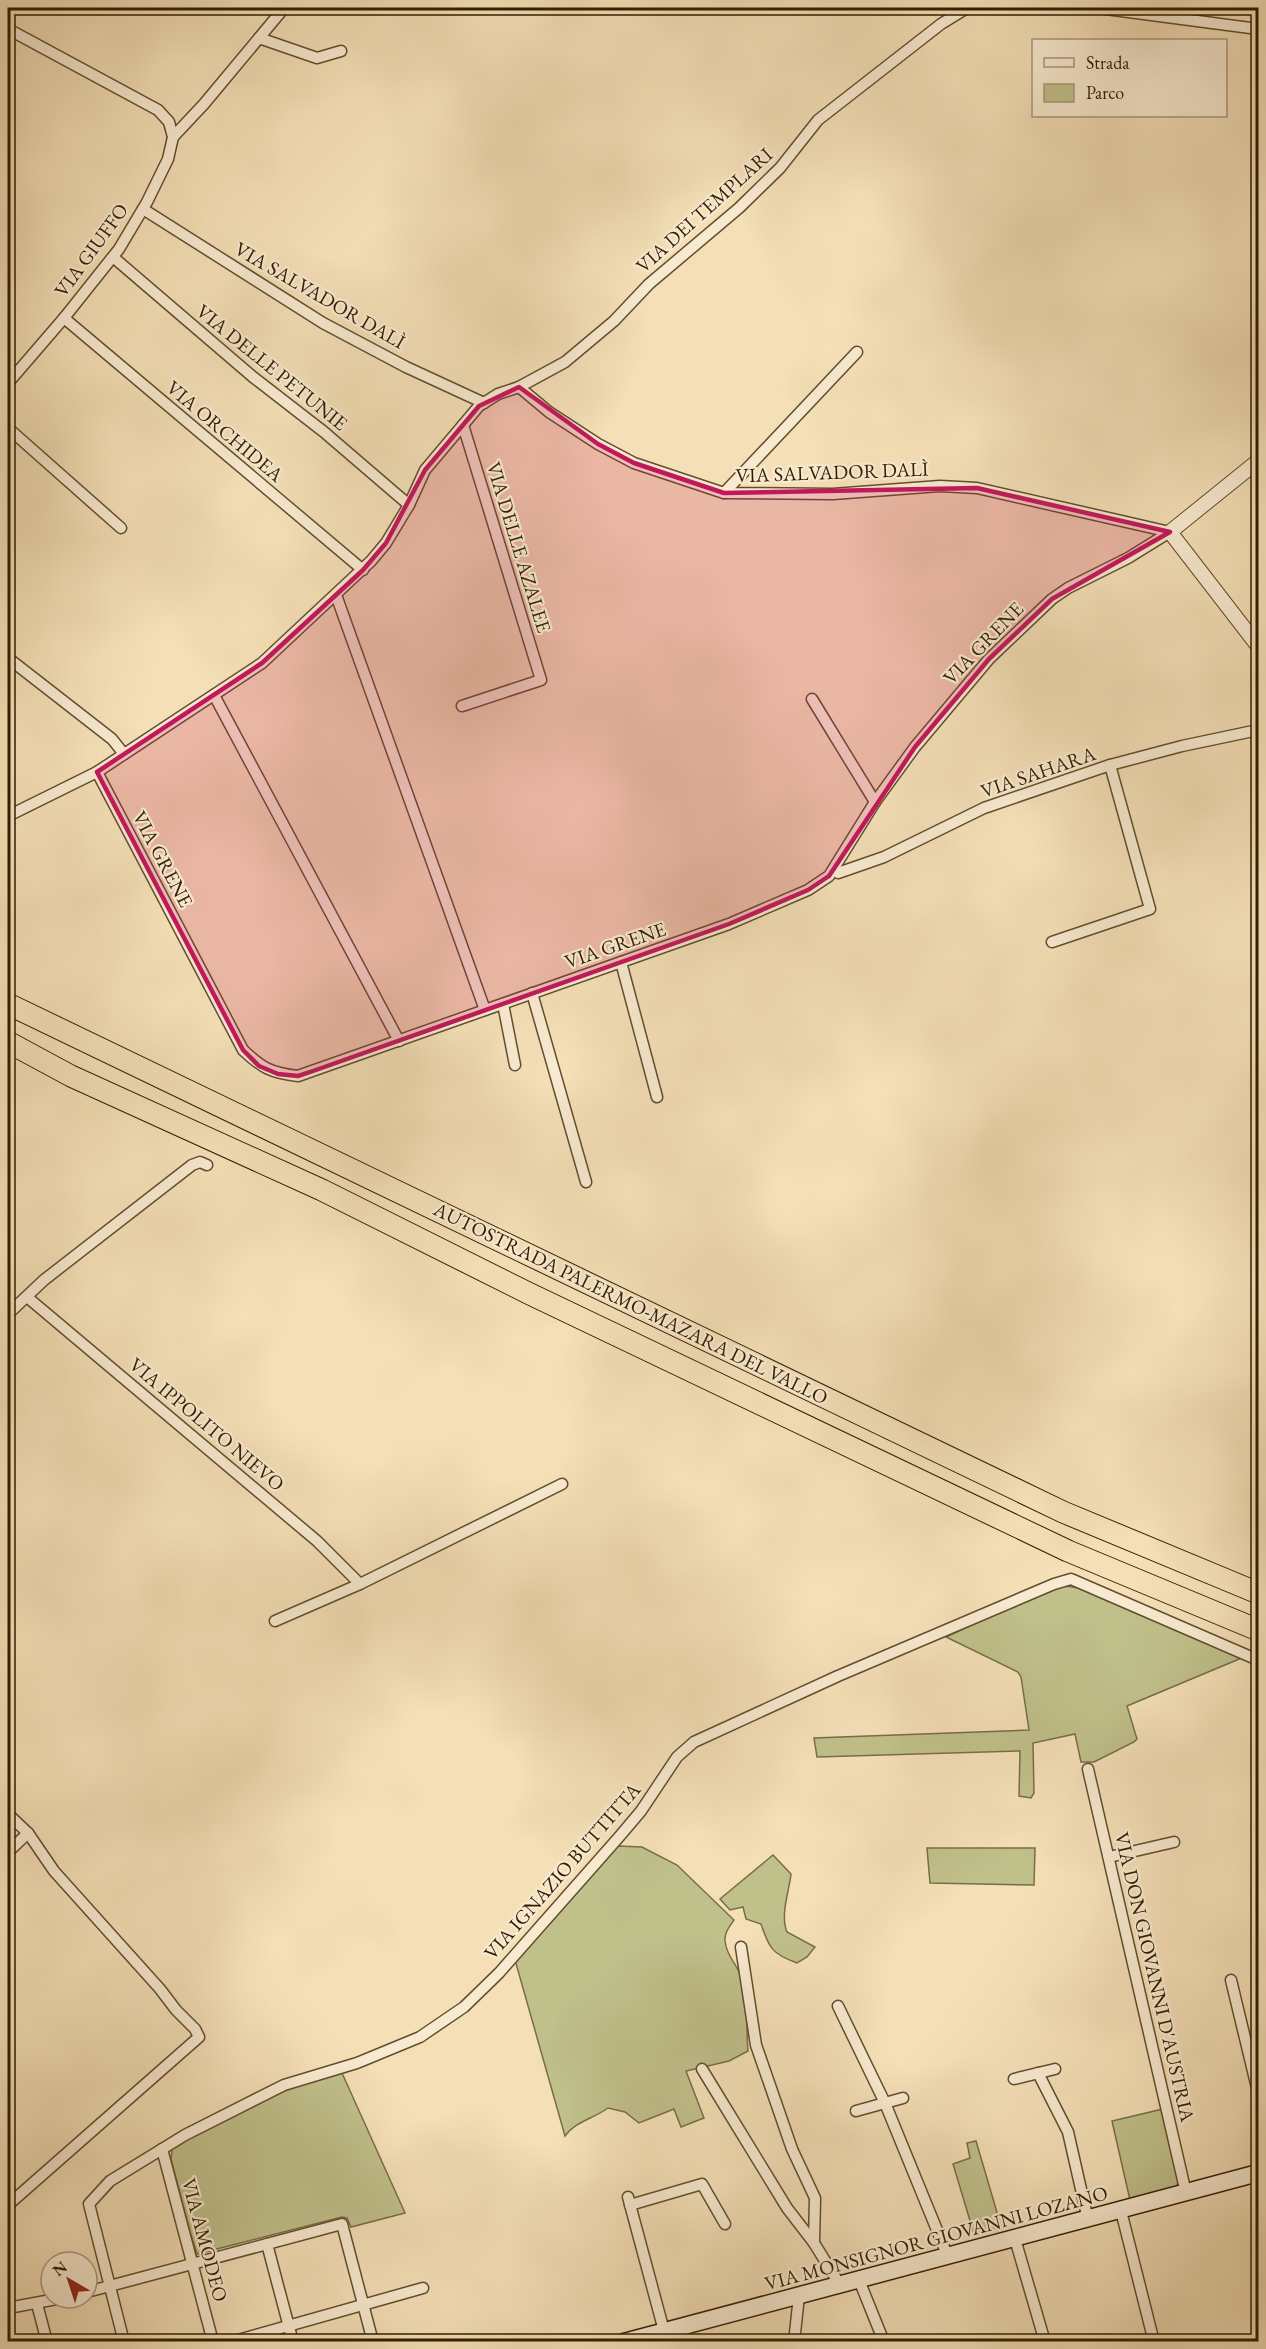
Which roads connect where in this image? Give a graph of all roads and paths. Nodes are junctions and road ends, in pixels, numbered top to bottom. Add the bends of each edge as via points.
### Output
1 (284, 8) edge
2 (966, 8) edge
3 (1098, 8) edge
4 (8, 28) edge
5 (1258, 29) edge
6 (259, 38) junction
7 (342, 51) dead end
8 (173, 137) junction
9 (143, 209) junction
10 (113, 257) junction
11 (64, 318) junction
12 (857, 352) dead end
13 (8, 383) edge
14 (519, 387) junction
15 (484, 403) junction
16 (462, 425) junction
17 (8, 428) edge
18 (1258, 461) edge
19 (724, 493) junction
20 (409, 505) junction
21 (121, 528) dead end
22 (1170, 532) junction
23 (363, 570) junction
24 (336, 595) junction
25 (1258, 646) edge
26 (8, 658) edge
27 (214, 695) junction
28 (812, 699) dead end
29 (462, 706) dead end
30 (1258, 731) edge
31 (124, 754) junction
32 (1110, 765) junction
33 (97, 772) junction
34 (875, 802) junction
35 (8, 816) edge
36 (838, 873) dead end
37 (1052, 942) dead end
38 (621, 962) junction
39 (532, 993) junction
40 (8, 1004) edge
41 (503, 1004) junction
42 (485, 1010) junction
43 (399, 1041) junction
44 (8, 1042) edge
45 (515, 1065) dead end
46 (657, 1097) dead end
47 (207, 1165) dead end
48 (586, 1182) dead end
49 (27, 1297) junction
50 (8, 1314) edge
51 (562, 1484) dead end
52 (360, 1584) junction
53 (1258, 1593) edge
54 (275, 1621) dead end
55 (1258, 1630) edge
56 (1258, 1660) edge
57 (1088, 1769) dead end
58 (8, 1814) edge
59 (28, 1833) junction
60 (1174, 1842) dead end
61 (8, 1852) edge
62 (1109, 1857) junction
63 (741, 1947) dead end
64 (1231, 1980) dead end
65 (838, 2006) dead end
66 (702, 2069) dead end
67 (1055, 2069) dead end
68 (1038, 2073) junction
69 (1014, 2079) dead end
70 (1258, 2092) edge
71 (903, 2098) dead end
72 (885, 2103) junction
73 (856, 2111) dead end
74 (162, 2149) junction
75 (1258, 2173) edge
76 (1186, 2193) junction
77 (8, 2205) edge
78 (1121, 2211) junction
79 (1088, 2220) junction
80 (725, 2224) dead end
81 (1015, 2239) junction
82 (814, 2243) junction
83 (267, 2244) junction
84 (948, 2257) junction
85 (193, 2264) junction
86 (859, 2280) junction
87 (840, 2285) junction
88 (108, 2286) junction
89 (423, 2288) dead end
90 (99, 2289) edge
91 (799, 2296) junction
92 (37, 2304) joint
93 (363, 2304) junction
94 (8, 2308) edge
95 (289, 2325) junction
96 (665, 2336) edge
97 (47, 2342) edge
98 (124, 2342) edge
99 (213, 2342) edge
100 (231, 2342) edge
101 (293, 2342) edge
102 (373, 2342) edge
103 (624, 2342) edge
104 (794, 2342) edge
105 (884, 2342) edge
106 (1046, 2342) edge
107 (1154, 2342) edge

1 - 6 street
2 - 14 street, VIA DEI TEMPLARI via 818,120 780,168 649,284 614,321 565,362
3 - 5 street
4 - 8 street via 158,110 169,122
6 - 7 street via 317,58
6 - 8 street
8 - 9 street, VIA GIUFFO via 168,159
9 - 10 street, VIA GIUFFO
9 - 15 street, VIA SALVADOR DALÌ via 323,323
10 - 11 street, VIA GIUFFO
10 - 20 street, VIA DELLE PETUNIE
11 - 13 street, VIA GIUFFO
11 - 23 street, VIA ORCHIDEA
12 - 19 street
14 - 15 street, VIA DEI TEMPLARI
14 - 19 street, VIA SALVADOR DALÌ via 549,412 616,454
15 - 16 street, VIA DEI TEMPLARI
16 - 20 street, VIA DEI TEMPLARI via 425,470
16 - 29 street, VIA DELLE AZALEE via 541,680
17 - 21 street
18 - 22 street
19 - 22 street, VIA SALVADOR DALÌ via 833,494 940,486 977,488
20 - 23 street, VIA DEI TEMPLARI via 386,543
22 - 25 street
22 - 34 street, VIA GRENE via 1052,599 989,659 915,747
23 - 24 street, VIA DEI TEMPLARI
24 - 27 street, VIA DEI TEMPLARI via 262,663
24 - 42 street
26 - 31 street via 112,739
27 - 31 street, VIA DEI TEMPLARI
27 - 43 street
28 - 34 street
30 - 32 street, VIA SAHARA
31 - 33 street, VIA DEI TEMPLARI
32 - 36 street, VIA SAHARA via 984,808 884,857
32 - 37 street via 1150,909
33 - 35 street, VIA DEI TEMPLARI
33 - 43 street, VIA GRENE via 243,1050 259,1066 278,1074 298,1076
34 - 38 street, VIA GRENE via 829,876 808,890 729,924
38 - 39 street, VIA GRENE
38 - 46 street
39 - 41 street, VIA GRENE
39 - 48 street
40 - 53 highway, AUTOSTRADA PALERMO-MAZARA DEL VALLO via 1063,1512
41 - 42 street, VIA GRENE
41 - 45 street
42 - 43 street, VIA GRENE
44 - 55 highway, AUTOSTRADA PALERMO-MAZARA DEL VALLO via 71,1076 322,1190 1068,1551
47 - 49 street via 200,1162 192,1166
49 - 50 street
49 - 52 street, VIA IPPOLITO NIEVO via 317,1540
51 - 52 street
52 - 54 street
56 - 74 street, VIA IGNAZIO BUTTITTA via 1071,1579 838,1677 694,1742 677,1757 619,1837 464,2007 420,2037 357,2063 284,2085
57 - 62 street, VIA DON GIOVANNI D'AUSTRIA
58 - 59 street
59 - 61 street
59 - 77 street via 54,1871 199,2037
60 - 62 street
62 - 76 street, VIA DON GIOVANNI D'AUSTRIA
63 - 82 street via 756,2045 792,2149 815,2198
64 - 70 street
65 - 72 street
66 - 82 street via 787,2208
67 - 68 street
68 - 69 street
68 - 79 street via 1068,2132
71 - 72 street
72 - 73 street
72 - 84 street
74 - 85 street, VIA AMODEO
74 - 88 street, VIA IGNAZIO BUTTITTA via 110,2181 89,2204
75 - 76 main road, VIA MONSIGNOR GIOVANNI LOZANO
76 - 78 main road, VIA MONSIGNOR GIOVANNI LOZANO
78 - 79 main road, VIA MONSIGNOR GIOVANNI LOZANO
78 - 107 street
79 - 81 main road, VIA MONSIGNOR GIOVANNI LOZANO
80 - 96 street via 702,2184 629,2201
81 - 84 main road, VIA MONSIGNOR GIOVANNI LOZANO
81 - 106 street
82 - 87 street
83 - 85 street
83 - 93 street via 342,2224
83 - 95 street
84 - 86 main road, VIA MONSIGNOR GIOVANNI LOZANO
85 - 88 street
85 - 99 street, VIA AMODEO
86 - 87 main road, VIA MONSIGNOR GIOVANNI LOZANO
86 - 105 street
87 - 91 main road, VIA MONSIGNOR GIOVANNI LOZANO
88 - 90 street
88 - 98 street
89 - 93 street
91 - 96 main road, VIA MONSIGNOR GIOVANNI LOZANO
91 - 104 street
92 - 94 street
92 - 97 street
93 - 95 street
93 - 102 street
95 - 100 street
95 - 101 street
96 - 103 main road, VIA MONSIGNOR GIOVANNI LOZANO

